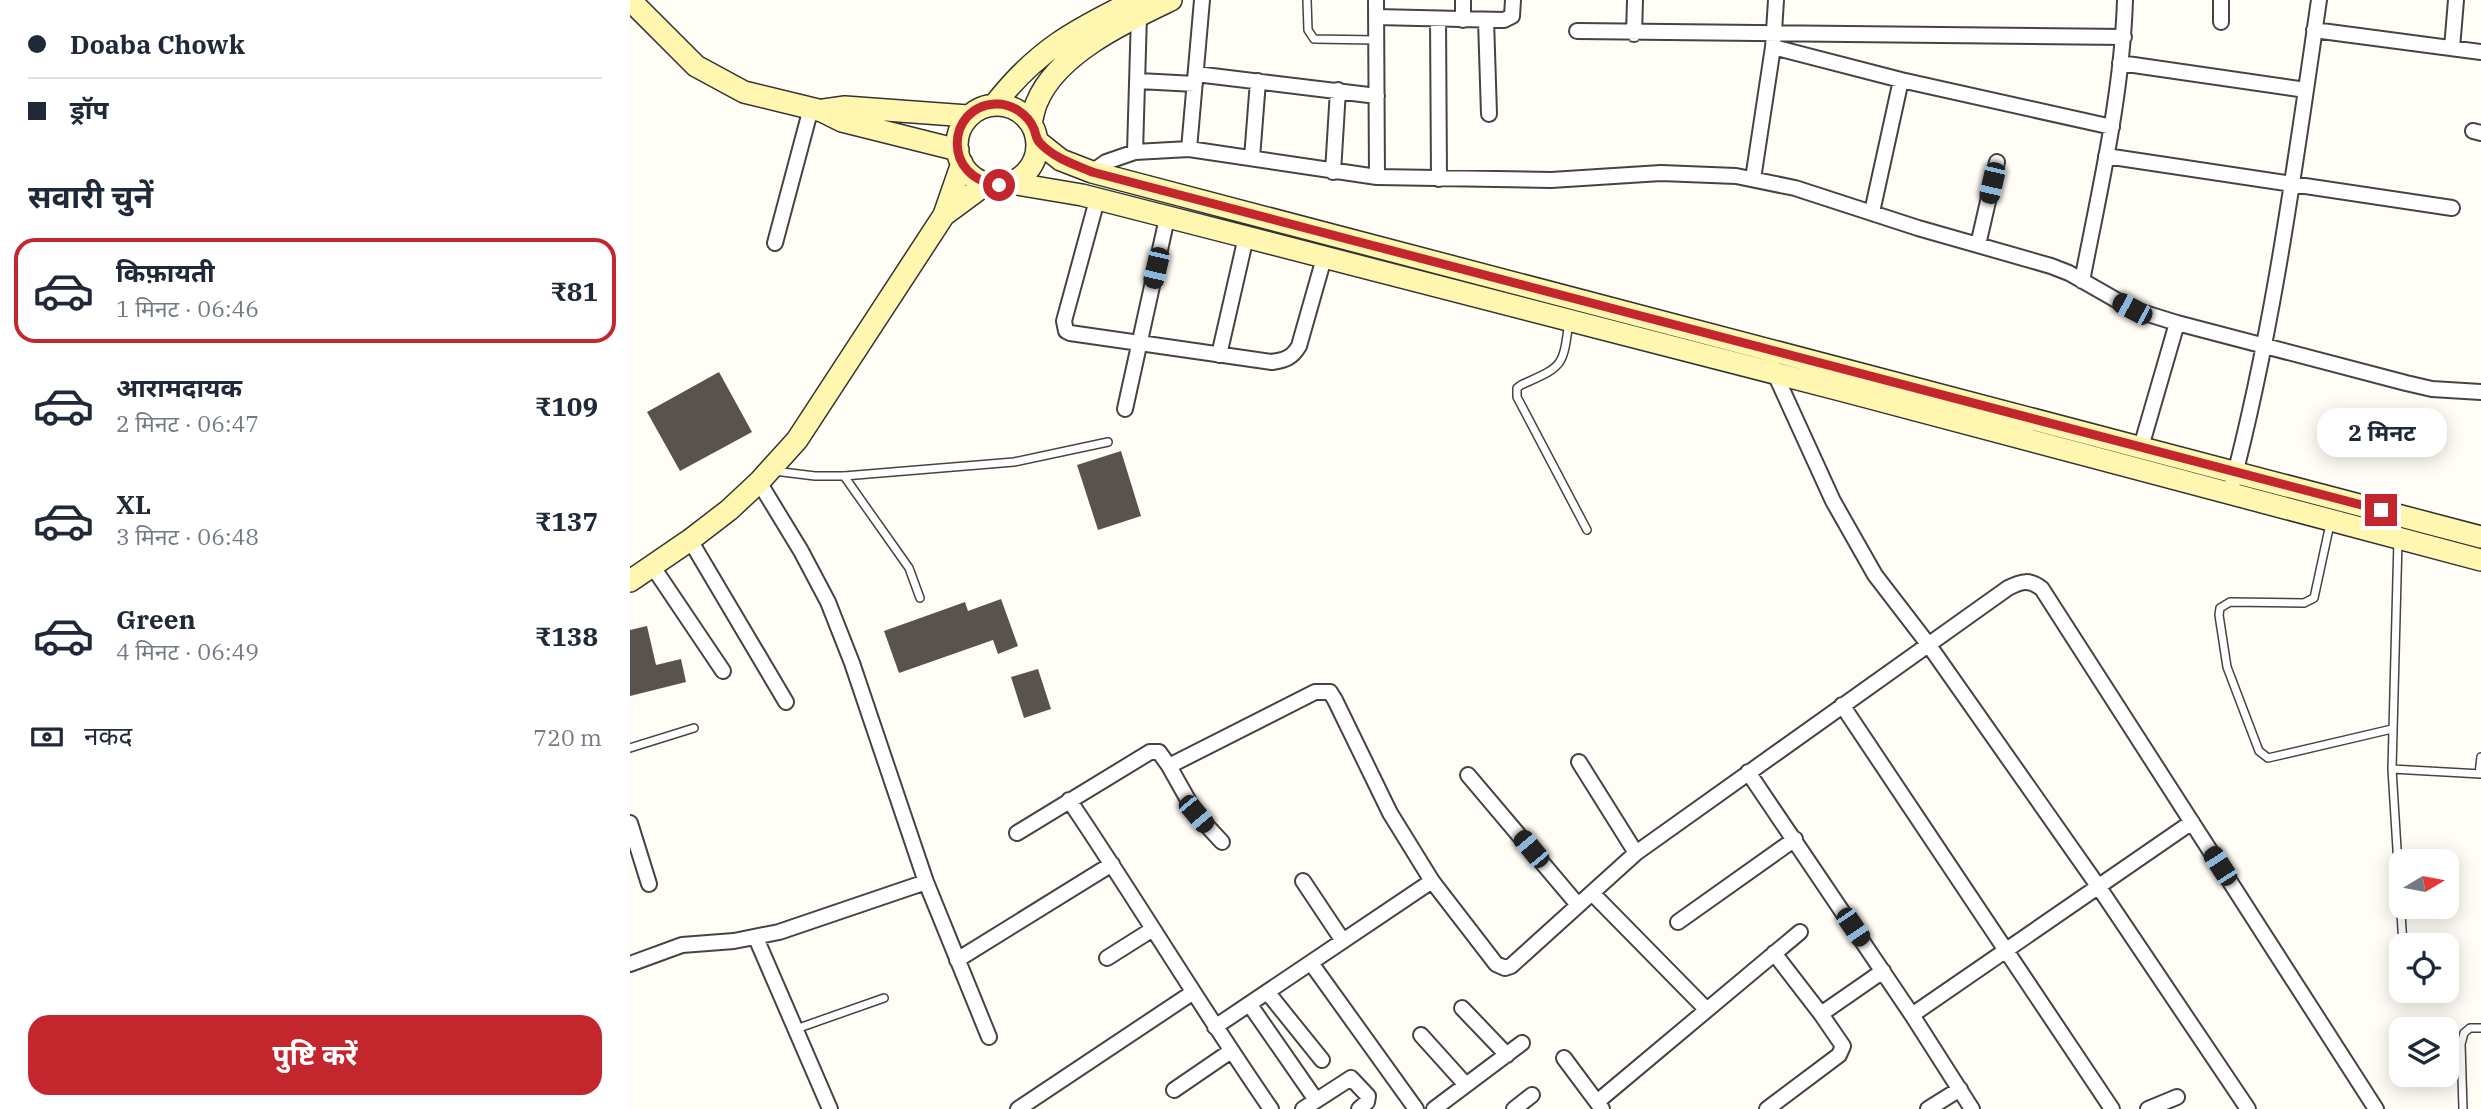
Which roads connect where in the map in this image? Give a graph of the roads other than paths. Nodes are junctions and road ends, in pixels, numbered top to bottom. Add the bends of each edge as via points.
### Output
1 (630, 0) edge
2 (1171, 0) edge
3 (1202, 0) edge
4 (1307, 0) edge
5 (1376, 0) edge
6 (1463, 0) edge
7 (1513, 0) edge
8 (1635, 0) edge
9 (1776, 0) edge
10 (2125, 0) edge
11 (2221, 0) edge
12 (2319, 0) edge
13 (2456, 0) edge
14 (1138, 7) edge
15 (1376, 17) junction
16 (1438, 19) junction
17 (1463, 20) junction
18 (1486, 20) junction
19 (2221, 22) dead end
20 (2314, 30) junction
21 (1577, 31) dead end
22 (1634, 34) junction
23 (2124, 37) junction
24 (1377, 40) junction
25 (1774, 40) junction
26 (2452, 48) junction
27 (2481, 52) edge
28 (2120, 63) junction
29 (1195, 79) junction
30 (1900, 80) junction
31 (1139, 81) junction
32 (1258, 81) junction
33 (1338, 90) junction
34 (2306, 90) junction
35 (1377, 96) junction
36 (995, 104) junction
37 (816, 110) junction
38 (1489, 114) dead end
39 (968, 116) junction
40 (2112, 127) junction
41 (1034, 132) junction
42 (1189, 149) junction
43 (1135, 152) junction
44 (960, 156) junction
45 (2106, 156) junction
46 (1252, 158) junction
47 (1997, 162) dead end
48 (1092, 172) junction
49 (1332, 172) junction
50 (1377, 177) junction
51 (1439, 179) junction
52 (1753, 179) junction
53 (1011, 183) junction
54 (986, 184) junction
55 (2292, 185) junction
56 (1097, 200) junction
57 (2452, 208) dead end
58 (1872, 212) junction
59 (944, 215) junction
60 (1167, 218) junction
61 (1246, 237) junction
62 (775, 243) dead end
63 (1978, 245) junction
64 (1324, 257) junction
65 (2082, 281) junction
66 (1569, 321) junction
67 (2178, 323) junction
68 (1139, 343) junction
69 (2264, 344) junction
70 (1755, 345) junction
71 (1219, 355) junction
72 (1749, 367) junction
73 (1776, 374) junction
74 (2481, 392) edge
75 (1125, 409) dead end
76 (2019, 415) junction
77 (2013, 436) junction
78 (1108, 442) dead end
79 (2141, 447) junction
80 (2235, 472) junction
81 (765, 476) junction
82 (844, 476) junction
83 (2230, 493) junction
84 (2331, 520) junction
85 (2430, 523) junction
86 (1587, 530) dead end
87 (2481, 537) edge
88 (2398, 539) junction
89 (690, 540) junction
90 (2423, 544) junction
91 (2481, 560) edge
92 (653, 566) junction
93 (630, 581) edge
94 (920, 598) dead end
95 (1928, 644) junction
96 (723, 671) dead end
97 (786, 702) dead end
98 (1842, 705) junction
99 (694, 728) dead end
100 (2392, 729) junction
101 (630, 748) edge
102 (2481, 757) edge
103 (1579, 762) dead end
104 (1169, 766) junction
105 (2392, 769) junction
106 (1748, 772) junction
107 (1468, 775) dead end
108 (2480, 775) edge
109 (1069, 800) junction
110 (2192, 822) junction
111 (630, 823) edge
112 (1017, 833) dead end
113 (1794, 839) junction
114 (1222, 842) dead end
115 (1636, 853) junction
116 (1112, 864) junction
117 (1303, 881) dead end
118 (1432, 881) junction
119 (926, 882) junction
120 (649, 884) dead end
121 (2098, 886) junction
122 (1592, 893) junction
123 (1578, 905) junction
124 (1678, 922) dead end
125 (1153, 929) junction
126 (1800, 932) dead end
127 (2402, 933) edge
128 (755, 938) junction
129 (1343, 942) junction
130 (2006, 949) junction
131 (1774, 953) junction
132 (1107, 958) dead end
133 (957, 960) junction
134 (1311, 963) junction
135 (630, 964) edge
136 (1883, 971) junction
137 (1192, 993) junction
138 (1268, 993) junction
139 (884, 998) dead end
140 (1250, 1004) junction
141 (1462, 1008) dead end
142 (1706, 1009) junction
143 (1821, 1014) junction
144 (1912, 1015) junction
145 (1215, 1027) junction
146 (2481, 1028) edge
147 (795, 1030) junction
148 (1421, 1035) dead end
149 (989, 1037) dead end
150 (1522, 1043) dead end
151 (1231, 1051) junction
152 (1507, 1055) junction
153 (1564, 1058) dead end
154 (1322, 1060) dead end
155 (1466, 1085) junction
156 (1960, 1089) junction
157 (1174, 1090) dead end
158 (1532, 1095) dead end
159 (2177, 1097) dead end
160 (1316, 1100) junction
161 (1600, 1106) edge
162 (830, 1109) edge
163 (1018, 1109) edge
164 (1271, 1109) edge
165 (1303, 1109) edge
166 (1359, 1109) edge
167 (1416, 1109) edge
168 (1434, 1109) edge
169 (1514, 1109) edge
170 (1767, 1109) edge
171 (1928, 1109) edge
172 (1972, 1109) edge
173 (2112, 1109) edge
174 (2148, 1109) edge
175 (2248, 1109) edge
176 (2376, 1109) edge
177 (2463, 1109) edge

1 - 37 main road via 696,66 744,92
2 - 14 main road
3 - 29 street
4 - 24 lane via 1308,30 1314,39
5 - 15 street
6 - 17 street
7 - 18 street via 1509,19
8 - 22 street
9 - 25 street
10 - 23 street
11 - 19 street
12 - 20 street
13 - 26 street
14 - 31 street
14 - 36 main road via 1076,31 1039,56
14 - 41 main road via 1051,79 1037,101
15 - 16 street
15 - 24 street
16 - 17 street
16 - 51 street
17 - 18 street
18 - 38 street
20 - 26 street
20 - 34 street
21 - 22 street
22 - 25 street
23 - 25 street
23 - 28 street
24 - 35 street
25 - 30 street
25 - 52 street
26 - 27 street
28 - 34 street
28 - 40 street
29 - 31 street
29 - 32 street
29 - 42 street
30 - 40 street
30 - 58 street
31 - 43 street
32 - 33 street
32 - 46 street
33 - 35 street
33 - 49 street
34 - 55 street
35 - 50 street
36 - 39 main road
36 - 41 main road via 1016,109
37 - 39 main road via 845,107
37 - 44 main road
37 - 62 street
39 - 44 main road via 957,141
40 - 45 street
41 - 48 main road via 1061,160
41 - 53 main road via 1037,152 1028,171
42 - 43 street
42 - 46 street
43 - 48 street
44 - 54 main road via 970,174
44 - 59 main road
45 - 55 street
45 - 65 street
46 - 49 street
47 - 63 street
48 - 70 main road
49 - 50 street
50 - 51 street
51 - 52 street via 1551,180 1661,173
52 - 58 street
53 - 54 main road
53 - 56 main road
54 - 59 main road
55 - 57 street
55 - 69 street
56 - 60 main road
56 - 68 street via 1064,326 1070,333
58 - 63 street
59 - 81 main road via 797,440
60 - 61 main road
60 - 68 street
61 - 64 main road
61 - 71 street
63 - 65 street
64 - 66 main road
64 - 71 street via 1295,354 1272,362
65 - 67 street via 2132,309
66 - 72 main road
66 - 86 lane via 1565,353 1558,367 1521,385 1517,397
67 - 69 street
67 - 79 street
68 - 71 street
68 - 75 street
69 - 74 street via 2432,389
69 - 80 street
70 - 72 main road
70 - 76 main road
72 - 73 main road
73 - 77 main road
73 - 95 street via 1853,540
76 - 77 main road
76 - 79 main road
77 - 83 main road
78 - 82 lane via 1014,462
79 - 80 main road
80 - 83 street
80 - 85 main road
81 - 82 lane
81 - 89 main road
81 - 119 street via 828,602
82 - 94 lane via 909,568
83 - 84 main road
84 - 88 main road
84 - 100 lane via 2314,598 2304,603 2230,602 2220,608 2227,667 2259,751 2268,758
85 - 87 main road
85 - 90 main road
88 - 90 main road
88 - 100 lane
89 - 92 main road
89 - 97 street
90 - 91 main road
92 - 93 main road
92 - 96 street
95 - 98 street
95 - 110 street via 2008,587 2034,583
95 - 121 street
98 - 106 street
98 - 130 street
99 - 101 lane
100 - 105 lane
102 - 108 lane
103 - 115 street
104 - 109 street via 1155,751
104 - 114 street via 1196,814
104 - 118 street via 1315,692 1330,692 1390,813
105 - 108 lane
105 - 127 lane
106 - 113 street
106 - 115 street
107 - 123 street
109 - 112 street
109 - 116 street
110 - 121 street
110 - 176 street
111 - 120 street
113 - 124 street
113 - 136 street
115 - 122 street
116 - 125 street
116 - 133 street
117 - 129 street
118 - 123 street via 1496,964 1505,968 1515,964
118 - 129 street
119 - 128 street
119 - 133 street
121 - 130 street
121 - 175 street
122 - 123 street
122 - 142 street
125 - 132 street
125 - 137 street
126 - 131 street
128 - 135 street via 682,945
128 - 147 street
129 - 134 street
130 - 144 street
130 - 173 street
131 - 142 street
131 - 143 street
133 - 149 street
134 - 138 street
134 - 167 street
136 - 143 street
136 - 144 street
137 - 145 street
137 - 163 street
138 - 140 street
138 - 154 street
139 - 147 lane
140 - 145 street
140 - 160 street
141 - 152 street
142 - 161 street
143 - 170 street via 1841,1041 1839,1055
144 - 156 street
145 - 151 street
146 - 177 lane via 2470,1028 2461,1044
147 - 162 street
148 - 155 street
150 - 152 street
151 - 157 street
151 - 164 street
152 - 155 street
153 - 161 street
155 - 168 street
156 - 171 street
156 - 172 street
158 - 169 street
159 - 174 street
160 - 165 street
160 - 166 street via 1351,1078 1368,1096

